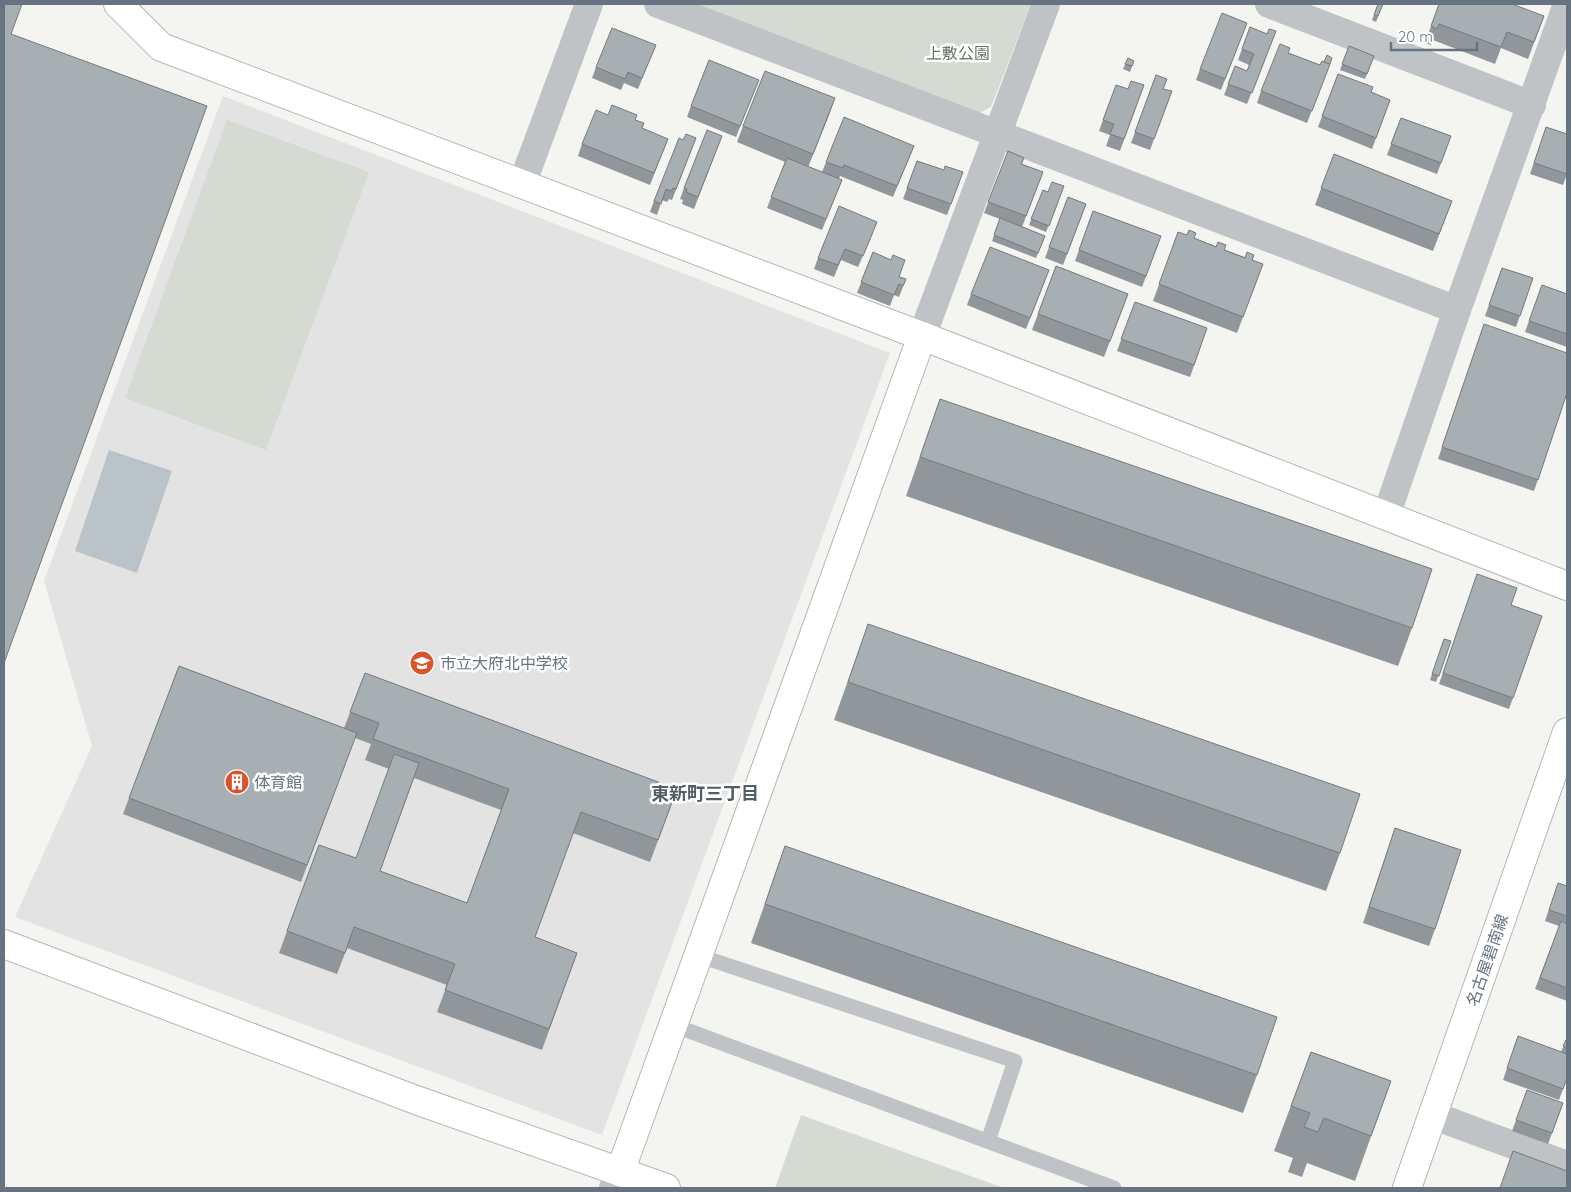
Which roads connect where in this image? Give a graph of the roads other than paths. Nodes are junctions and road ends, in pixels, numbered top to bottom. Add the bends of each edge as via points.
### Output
1 (118, 4) edge
2 (589, 4) edge
3 (658, 4) edge
4 (1046, 4) edge
5 (1269, 4) edge
6 (1567, 4) edge
7 (1532, 105) junction
8 (996, 133) junction
9 (522, 184) junction
10 (1457, 310) junction
11 (922, 336) junction
12 (1386, 516) junction
13 (1567, 586) edge
14 (1567, 732) edge
15 (4, 944) edge
16 (698, 955) junction
17 (672, 1025) junction
18 (1432, 1115) junction
19 (988, 1141) junction
20 (1567, 1165) edge
21 (617, 1180) edge
22 (666, 1188) edge
23 (1114, 1188) edge
24 (1407, 1188) edge

1 - 9 street via 161,47
2 - 9 street
3 - 8 street
4 - 8 street
5 - 7 street
6 - 7 street
7 - 10 street
8 - 10 street
8 - 11 street
9 - 11 street
10 - 12 street
11 - 12 street
11 - 16 street
12 - 13 street
14 - 18 street, 名古屋碧南線
15 - 21 street
16 - 17 street
16 - 19 lane via 1015,1061
17 - 19 lane
17 - 21 street
18 - 20 street
18 - 24 street, 名古屋碧南線
19 - 23 lane
21 - 22 street

